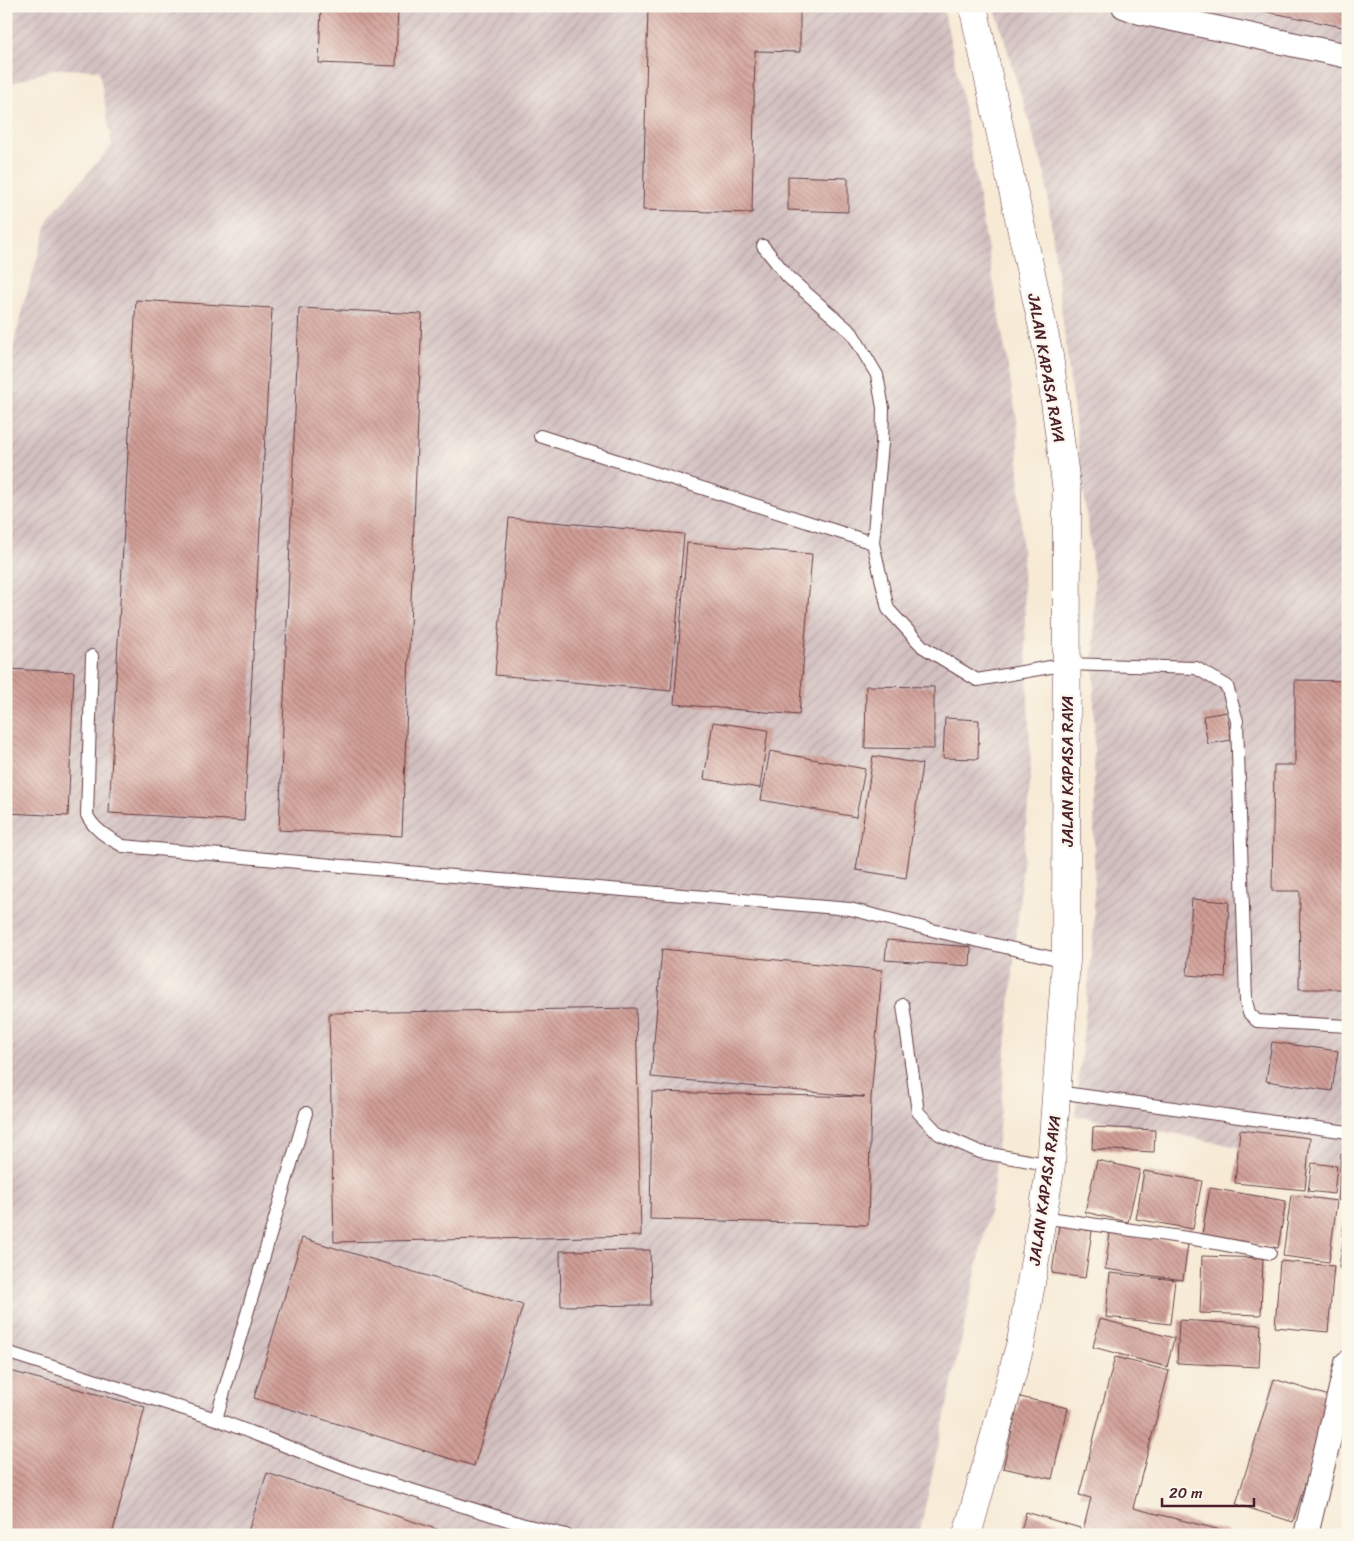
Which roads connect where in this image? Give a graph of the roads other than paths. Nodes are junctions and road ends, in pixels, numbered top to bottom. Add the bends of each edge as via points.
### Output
1 (973, 6) edge
2 (1124, 6) edge
3 (1348, 56) edge
4 (763, 246) dead end
5 (540, 436) dead end
6 (873, 543) junction
7 (92, 656) dead end
8 (1067, 664) junction
9 (1066, 961) junction
10 (903, 1005) dead end
11 (1348, 1026) edge
12 (1056, 1092) junction
13 (306, 1113) dead end
14 (1348, 1132) edge
15 (1051, 1165) junction
16 (1042, 1217) junction
17 (1270, 1253) dead end
18 (6, 1352) edge
19 (1347, 1363) edge
20 (216, 1419) junction
21 (566, 1535) edge
22 (967, 1535) edge
23 (1306, 1535) edge

1 - 8 main road, JALAN KAPASA RAYA via 1049,356 1067,492
2 - 3 street
4 - 6 lane via 788,278 852,333 877,375 883,408
5 - 6 lane
6 - 8 lane via 888,609 923,647 978,680
7 - 9 lane via 87,815 106,837 123,846 850,909
8 - 9 main road, JALAN KAPASA RAYA
8 - 11 lane via 1196,668 1226,686 1237,721 1246,1001 1250,1013 1256,1021
9 - 12 main road, JALAN KAPASA RAYA
10 - 15 lane via 918,1112 939,1134 980,1152
12 - 14 lane
12 - 15 main road, JALAN KAPASA RAYA
13 - 20 lane
15 - 16 main road, JALAN KAPASA RAYA
16 - 17 lane
16 - 22 main road, JALAN KAPASA RAYA via 1021,1342
18 - 20 lane
19 - 23 street
20 - 21 lane via 353,1472

